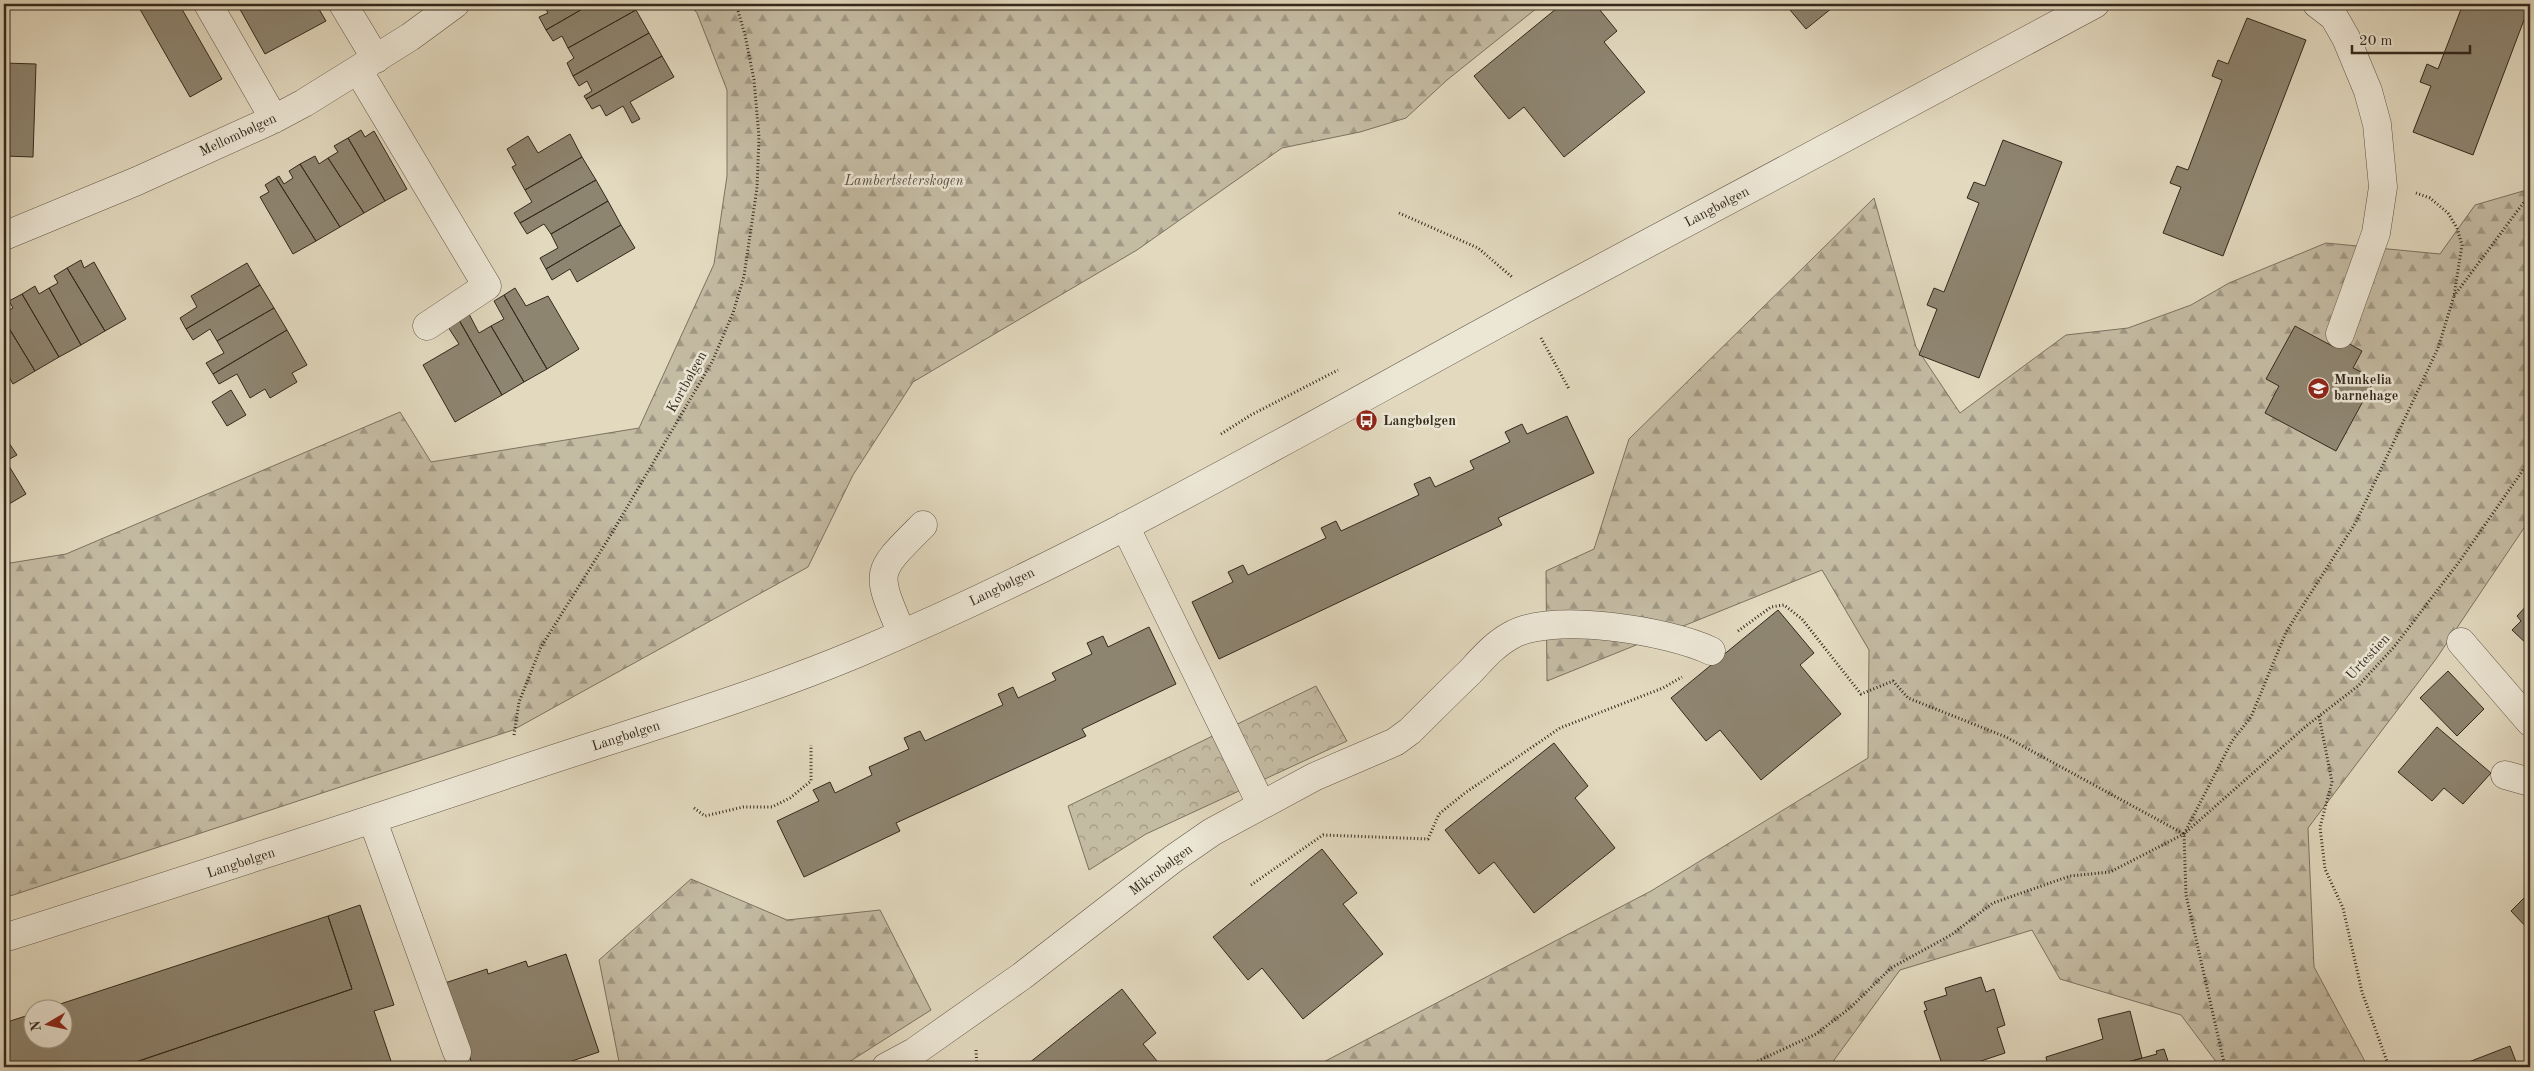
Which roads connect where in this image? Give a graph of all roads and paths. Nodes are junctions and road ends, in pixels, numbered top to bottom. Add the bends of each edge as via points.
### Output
1 (208, 4) edge
2 (343, 4) edge
3 (455, 4) edge
4 (736, 4) edge
5 (2095, 4) edge
6 (2317, 4) edge
7 (367, 64) junction
8 (274, 119) junction
9 (2383, 188) junction
10 (2530, 194) edge
11 (1399, 213) dead end
12 (4, 236) edge
13 (1512, 278) dead end
14 (2454, 296) junction
15 (427, 326) dead end
16 (1538, 334) dead end
17 (2340, 334) dead end
18 (1569, 389) dead end
19 (2530, 460) edge
20 (924, 525) dead end
21 (1125, 526) junction
22 (902, 634) junction
23 (2461, 642) dead end
24 (1711, 651) junction
25 (2319, 716) junction
26 (2530, 722) edge
27 (514, 736) dead end
28 (810, 745) dead end
29 (1261, 804) junction
30 (694, 808) dead end
31 (373, 820) junction
32 (2184, 834) junction
33 (1251, 885) dead end
34 (4, 938) edge
35 (975, 1040) dead end
36 (457, 1052) dead end
37 (886, 1067) edge
38 (977, 1067) edge
39 (1745, 1067) edge
40 (2225, 1067) edge
41 (2389, 1067) edge

1 - 8 street
2 - 7 street
3 - 7 street, Mellombølgen
4 - 27 path, Kortbølgen via 754,80 759,137 757,188 741,285 733,313 712,362 541,648 519,702
5 - 21 street, Langbølgen
6 - 9 street via 2334,17 2368,91 2376,124
7 - 8 street, Mellombølgen
7 - 15 street via 486,286
8 - 12 street, Mellombølgen
9 - 14 path via 2430,198 2448,213 2462,245
9 - 17 street via 2376,232
10 - 14 path
11 - 13 path via 1478,248
14 - 32 path via 2438,348 2356,522 2286,632 2251,717 2232,741
16 - 18 path
19 - 25 path, Urtestien via 2394,647 2358,686
20 - 22 street via 895,553 883,573 883,590
21 - 22 street, Langbølgen
21 - 29 street
22 - 31 street, Langbølgen via 700,712
23 - 26 street
24 - 29 street, Mikrobølgen via 1662,634 1595,624 1536,628 1511,635 1493,648 1395,742
24 - 32 path via 1771,608 1784,605 1802,619 1861,694 1892,681 1908,698 2006,737
24 - 33 path via 1694,670 1663,688 1560,728 1439,814 1428,839 1323,835
25 - 32 path, Urtestien
25 - 41 path via 2332,782 2320,827 2325,869 2344,908 2362,992
28 - 30 path via 811,782 790,798 772,807 743,807 705,816
29 - 37 street, Mikrobølgen via 1173,859 1022,976 914,1052
31 - 34 street, Langbølgen
31 - 36 street
32 - 39 path, Urtestien via 2110,872 2070,876 1993,903 1951,935 1891,968 1850,1008 1816,1034
32 - 40 path via 2186,895
35 - 38 path

